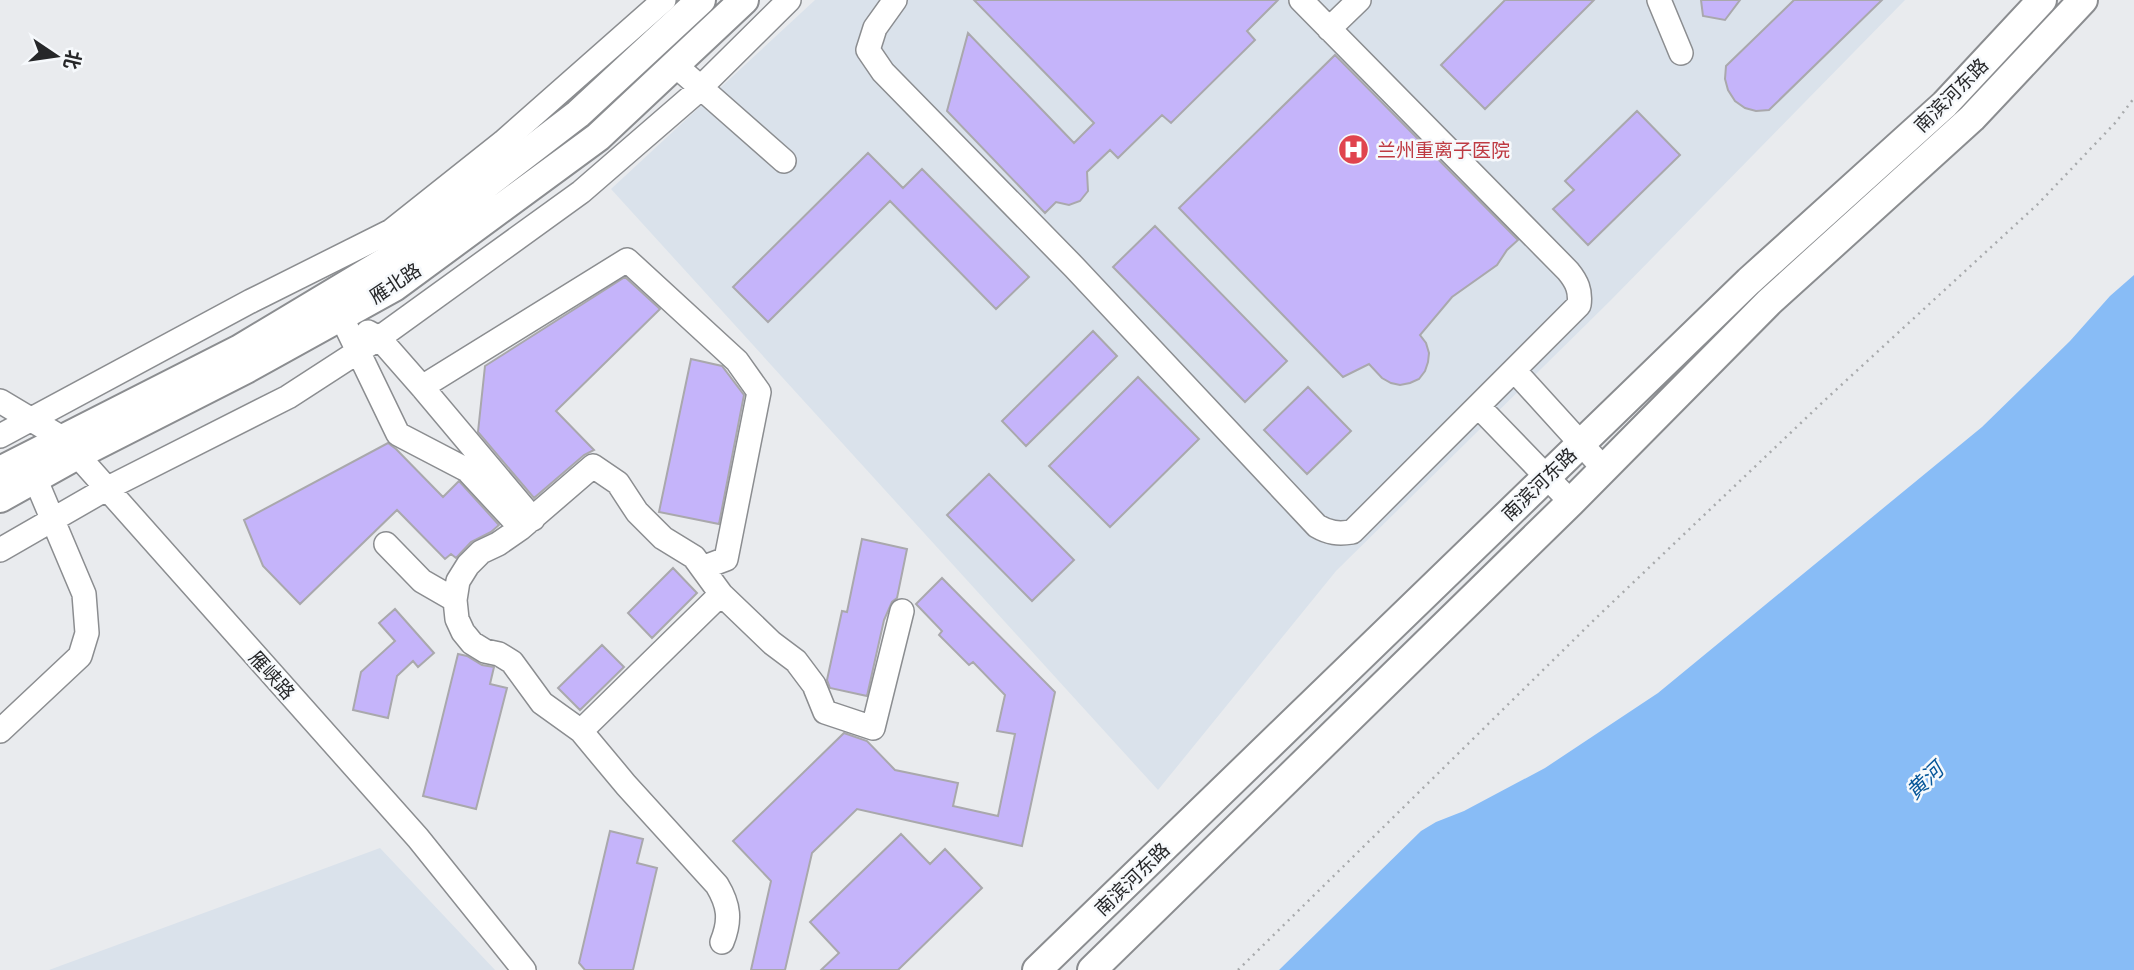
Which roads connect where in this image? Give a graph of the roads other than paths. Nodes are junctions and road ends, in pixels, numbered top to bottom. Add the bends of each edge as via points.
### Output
1 (664, 0) edge
2 (701, 0) edge
3 (744, 0) edge
4 (789, 0) edge
5 (895, 0) edge
6 (1301, 0) edge
7 (1359, 0) edge
8 (1659, 0) edge
9 (2042, 0) edge
10 (2083, 0) edge
11 (1329, 29) junction
12 (1681, 53) dead end
13 (675, 65) junction
14 (701, 87) junction
15 (784, 162) dead end
16 (341, 316) junction
17 (379, 338) junction
18 (359, 351) junction
19 (1514, 370) junction
20 (422, 387) junction
21 (0, 401) edge
22 (1478, 406) junction
23 (32, 421) junction
24 (0, 436) edge
25 (1581, 444) junction
26 (70, 447) junction
27 (1604, 469) junction
28 (0, 471) edge
29 (1547, 477) junction
30 (35, 478) junction
31 (106, 489) junction
32 (0, 498) edge
33 (1571, 502) junction
34 (52, 520) junction
35 (527, 523) junction
36 (386, 544) dead end
37 (0, 550) edge
38 (702, 568) junction
39 (720, 594) junction
40 (455, 600) junction
41 (902, 611) dead end
42 (0, 732) edge
43 (581, 732) junction
44 (722, 942) dead end
45 (524, 970) edge
46 (1037, 970) edge
47 (1092, 970) edge

1 - 23 street via 503,142 391,231 251,301
2 - 26 main road, 雁北路 via 578,114 385,262
3 - 13 main road, 雁北路
4 - 14 street
5 - 22 street via 875,28 868,50 883,72 1317,526 1328,532 1352,532
6 - 11 street
7 - 11 street
8 - 12 street
9 - 25 main road, 南滨河东路 via 1945,104 1749,281
10 - 27 main road, 南滨河东路 via 1972,118 1769,302
11 - 19 street via 1574,278 1579,306
13 - 14 street
13 - 16 main road, 雁北路 via 598,136 394,287
14 - 15 street
14 - 17 street via 581,192
16 - 17 street
16 - 18 street
16 - 26 main road, 雁北路 via 246,369
17 - 18 street
17 - 20 street
18 - 31 street via 288,397
18 - 35 street via 398,434 467,470
19 - 22 street
19 - 25 street
20 - 35 street
20 - 38 street via 628,260 737,361 759,392 726,559
21 - 23 street, 雁峡路
22 - 29 street
23 - 24 street
23 - 26 street, 雁峡路
25 - 27 street
25 - 29 main road, 南滨河东路
26 - 28 main road, 雁北路
26 - 30 main road, 雁北路
26 - 31 street, 雁峡路
27 - 33 main road, 南滨河东路
29 - 33 street
29 - 46 main road, 南滨河东路
30 - 32 main road, 雁北路
30 - 34 street
31 - 34 street
31 - 45 street, 雁峡路 via 418,838
33 - 47 main road, 南滨河东路
34 - 37 street
34 - 42 street via 85,594 87,633 80,656
35 - 38 street via 593,466 618,483 637,512 663,538 694,557
35 - 40 street via 468,565
36 - 40 street via 422,581
38 - 39 street
39 - 41 street via 796,661 814,685 825,712 873,728
39 - 43 street
40 - 43 street via 457,619 472,643 512,662 542,703
43 - 44 street via 717,885 729,913

